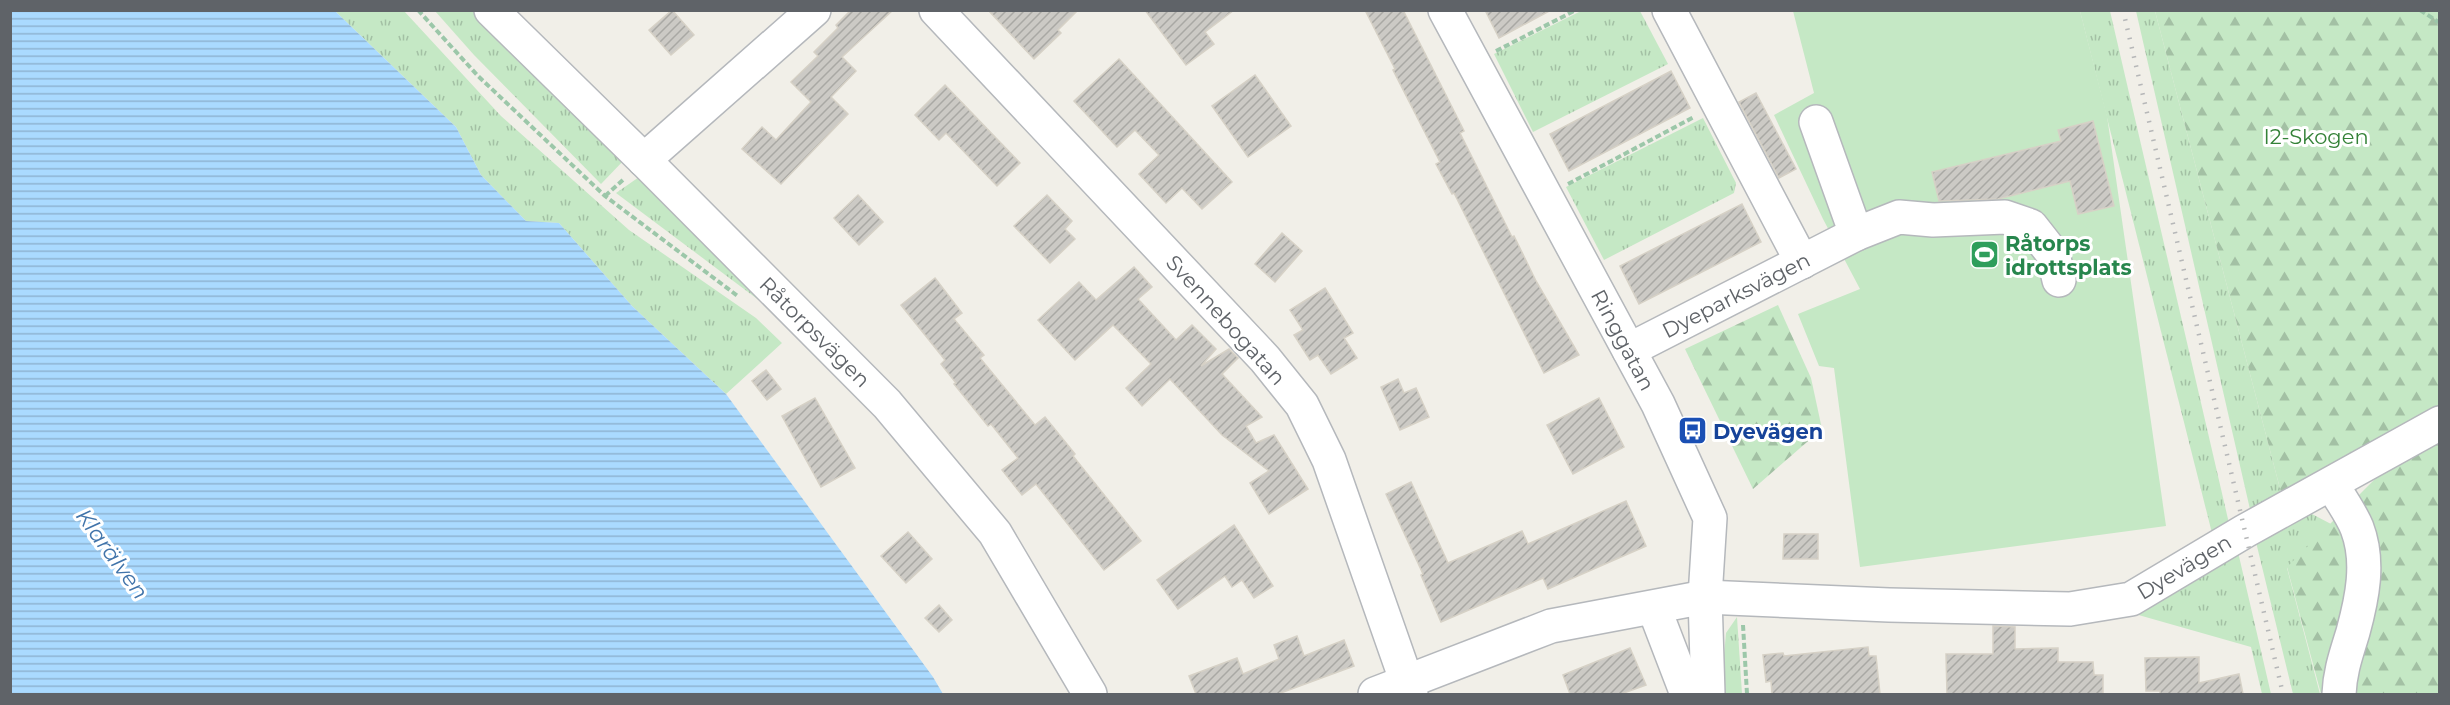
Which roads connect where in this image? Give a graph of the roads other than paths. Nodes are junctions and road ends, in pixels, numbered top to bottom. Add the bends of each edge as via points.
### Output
1 (490, 10) edge
2 (814, 10) edge
3 (936, 10) edge
4 (1445, 10) edge
5 (1669, 10) edge
6 (1816, 122) dead end
7 (644, 160) junction
8 (1849, 237) junction
9 (1802, 262) junction
10 (2060, 279) dead end
11 (1629, 350) junction
12 (2439, 423) edge
13 (2332, 484) junction
14 (1705, 597) junction
15 (1654, 608) junction
16 (1409, 688) edge
17 (1090, 694) edge
18 (1375, 694) edge
19 (1687, 694) edge
20 (1708, 694) edge
21 (2339, 694) edge

1 - 7 street, Råtorpsvägen
2 - 7 street
3 - 16 street, Svennebogatan via 1265,358 1302,405 1329,460
4 - 11 street, Ringgatan
5 - 9 street
6 - 8 street
7 - 17 street, Råtorpsvägen via 886,404 995,533
8 - 9 street, Dyeparksvägen
8 - 10 street, Dyeparksvägen via 1899,217 2005,217 2031,226 2053,254
9 - 11 street, Dyeparksvägen
11 - 14 street, Ringgatan via 1710,518
12 - 13 street, Dyevägen
13 - 14 street, Dyevägen via 2131,599 2070,609
13 - 21 street via 2357,527 2364,556 2362,588 2340,672
14 - 15 street, Dyevägen
14 - 20 street, Ringgatan
15 - 16 street, Dyevägen via 1551,627
15 - 19 street
16 - 18 street, Dyevägen

